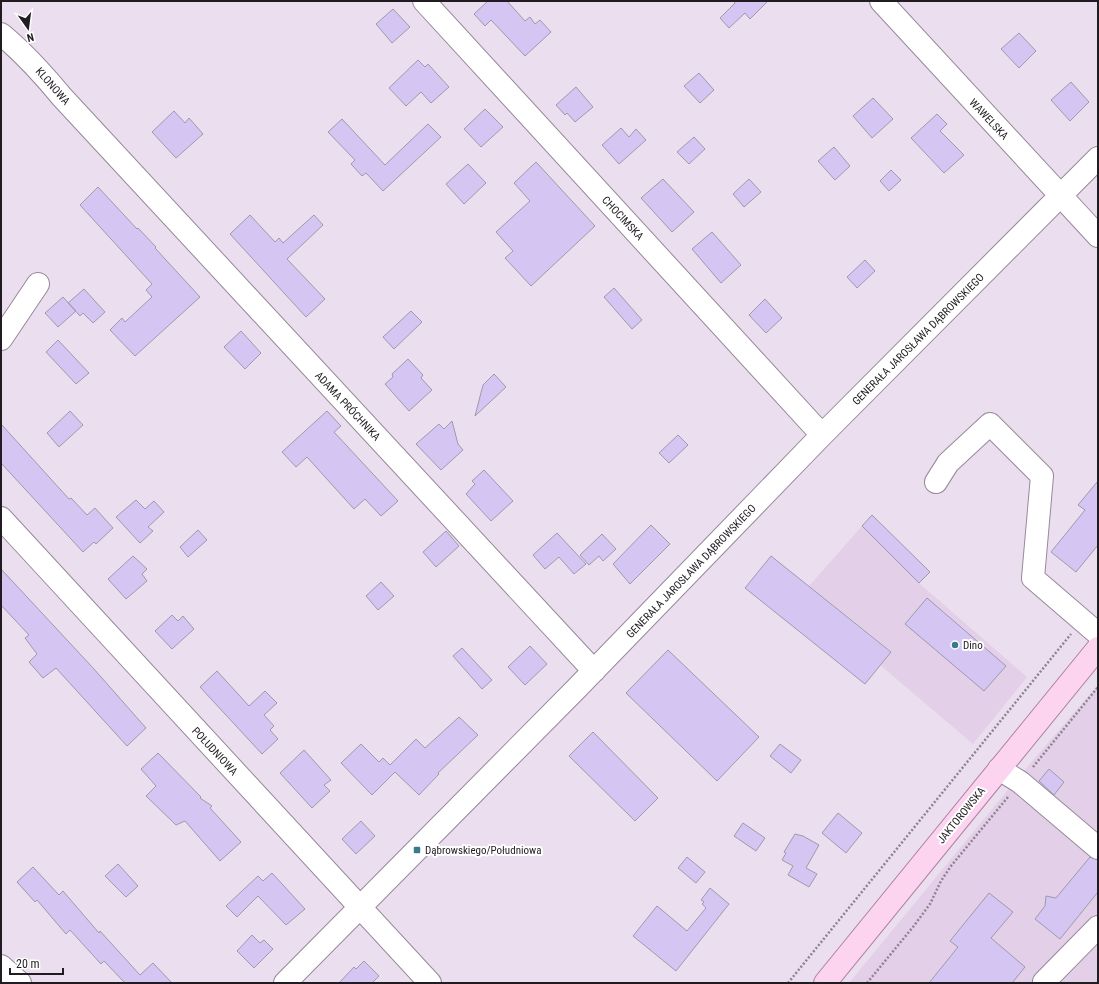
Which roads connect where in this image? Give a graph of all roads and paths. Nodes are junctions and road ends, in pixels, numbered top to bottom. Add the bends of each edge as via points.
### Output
1 (424, 1) edge
2 (881, 1) edge
3 (1, 34) edge
4 (102, 140) joint
5 (1098, 158) edge
6 (1060, 196) junction
7 (1098, 236) edge
8 (38, 284) dead end
9 (1, 339) edge
10 (822, 435) junction
11 (936, 482) dead end
12 (1, 518) edge
13 (1090, 628) edge
14 (1098, 648) edge
15 (594, 671) junction
16 (1098, 687) edge
17 (1000, 769) junction
18 (1020, 782) junction
19 (1098, 848) edge
20 (360, 907) junction
21 (1098, 927) edge
22 (1, 966) edge
23 (20, 983) edge
24 (284, 983) edge
25 (430, 983) edge
26 (788, 983) edge
27 (825, 983) edge
28 (867, 983) edge
29 (1045, 983) edge

1 - 10 street, CHOCIMSKA
2 - 6 street, WAWELSKA
3 - 4 street, KLONOWA via 36,66
4 - 15 street, ADAMA PRÓCHNIKA
5 - 6 street, GENERAŁA JAROSŁAWA DĄBROWSKIEGO
6 - 7 street, WAWELSKA
6 - 10 street, GENERAŁA JAROSŁAWA DĄBROWSKIEGO
8 - 9 street
10 - 15 street, GENERAŁA JAROSŁAWA DĄBROWSKIEGO
11 - 13 street via 948,463 990,424 1042,476 1033,578
12 - 20 street, POŁUDNIOWA
13 - 26 path
14 - 17 main road, JAKTOROWSKA
15 - 20 street, GENERAŁA JAROSŁAWA DĄBROWSKIEGO
16 - 18 path
17 - 18 street
17 - 27 main road, JAKTOROWSKA
18 - 19 street
18 - 28 path via 951,866 940,881 930,904
20 - 24 street, GENERAŁA JAROSŁAWA DĄBROWSKIEGO
20 - 25 street, POŁUDNIOWA
21 - 29 street
22 - 23 street

